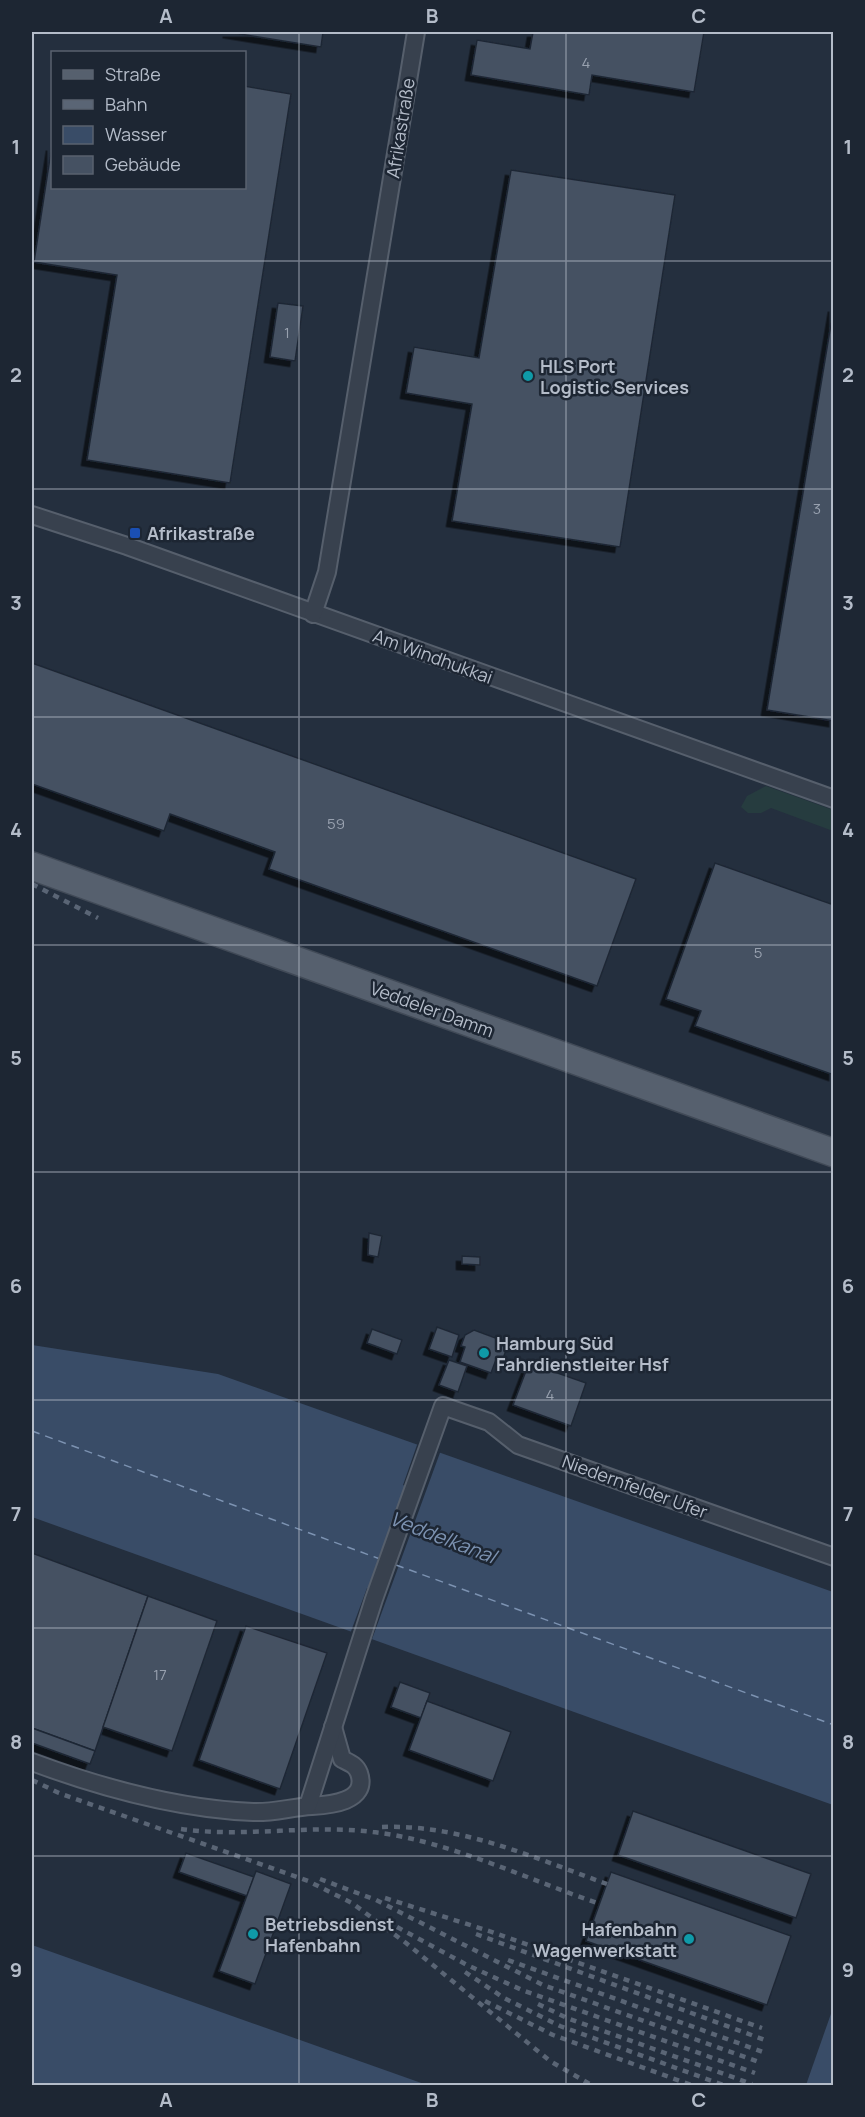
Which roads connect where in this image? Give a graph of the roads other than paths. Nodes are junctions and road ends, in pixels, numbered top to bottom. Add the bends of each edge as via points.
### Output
1 (416, 32) edge
2 (32, 515) edge
3 (313, 614) junction
4 (834, 799) edge
5 (32, 866) edge
6 (834, 1153) edge
7 (834, 1557) edge
8 (333, 1727) junction
9 (342, 1759) junction
10 (32, 1762) edge
11 (321, 1765) junction
12 (308, 1806) junction

1 - 3 street, Afrikastraße via 327,572
2 - 3 street, Am Windhukkai
3 - 4 street, Am Windhukkai
5 - 6 main road, Veddeler Damm
7 - 8 street, Niedernfelder Ufer via 518,1445 489,1422 443,1406
8 - 9 street
8 - 11 street
9 - 11 street
9 - 12 street via 354,1764 360,1775 352,1798 334,1805
10 - 12 street via 78,1779 193,1808 255,1812
11 - 12 street

